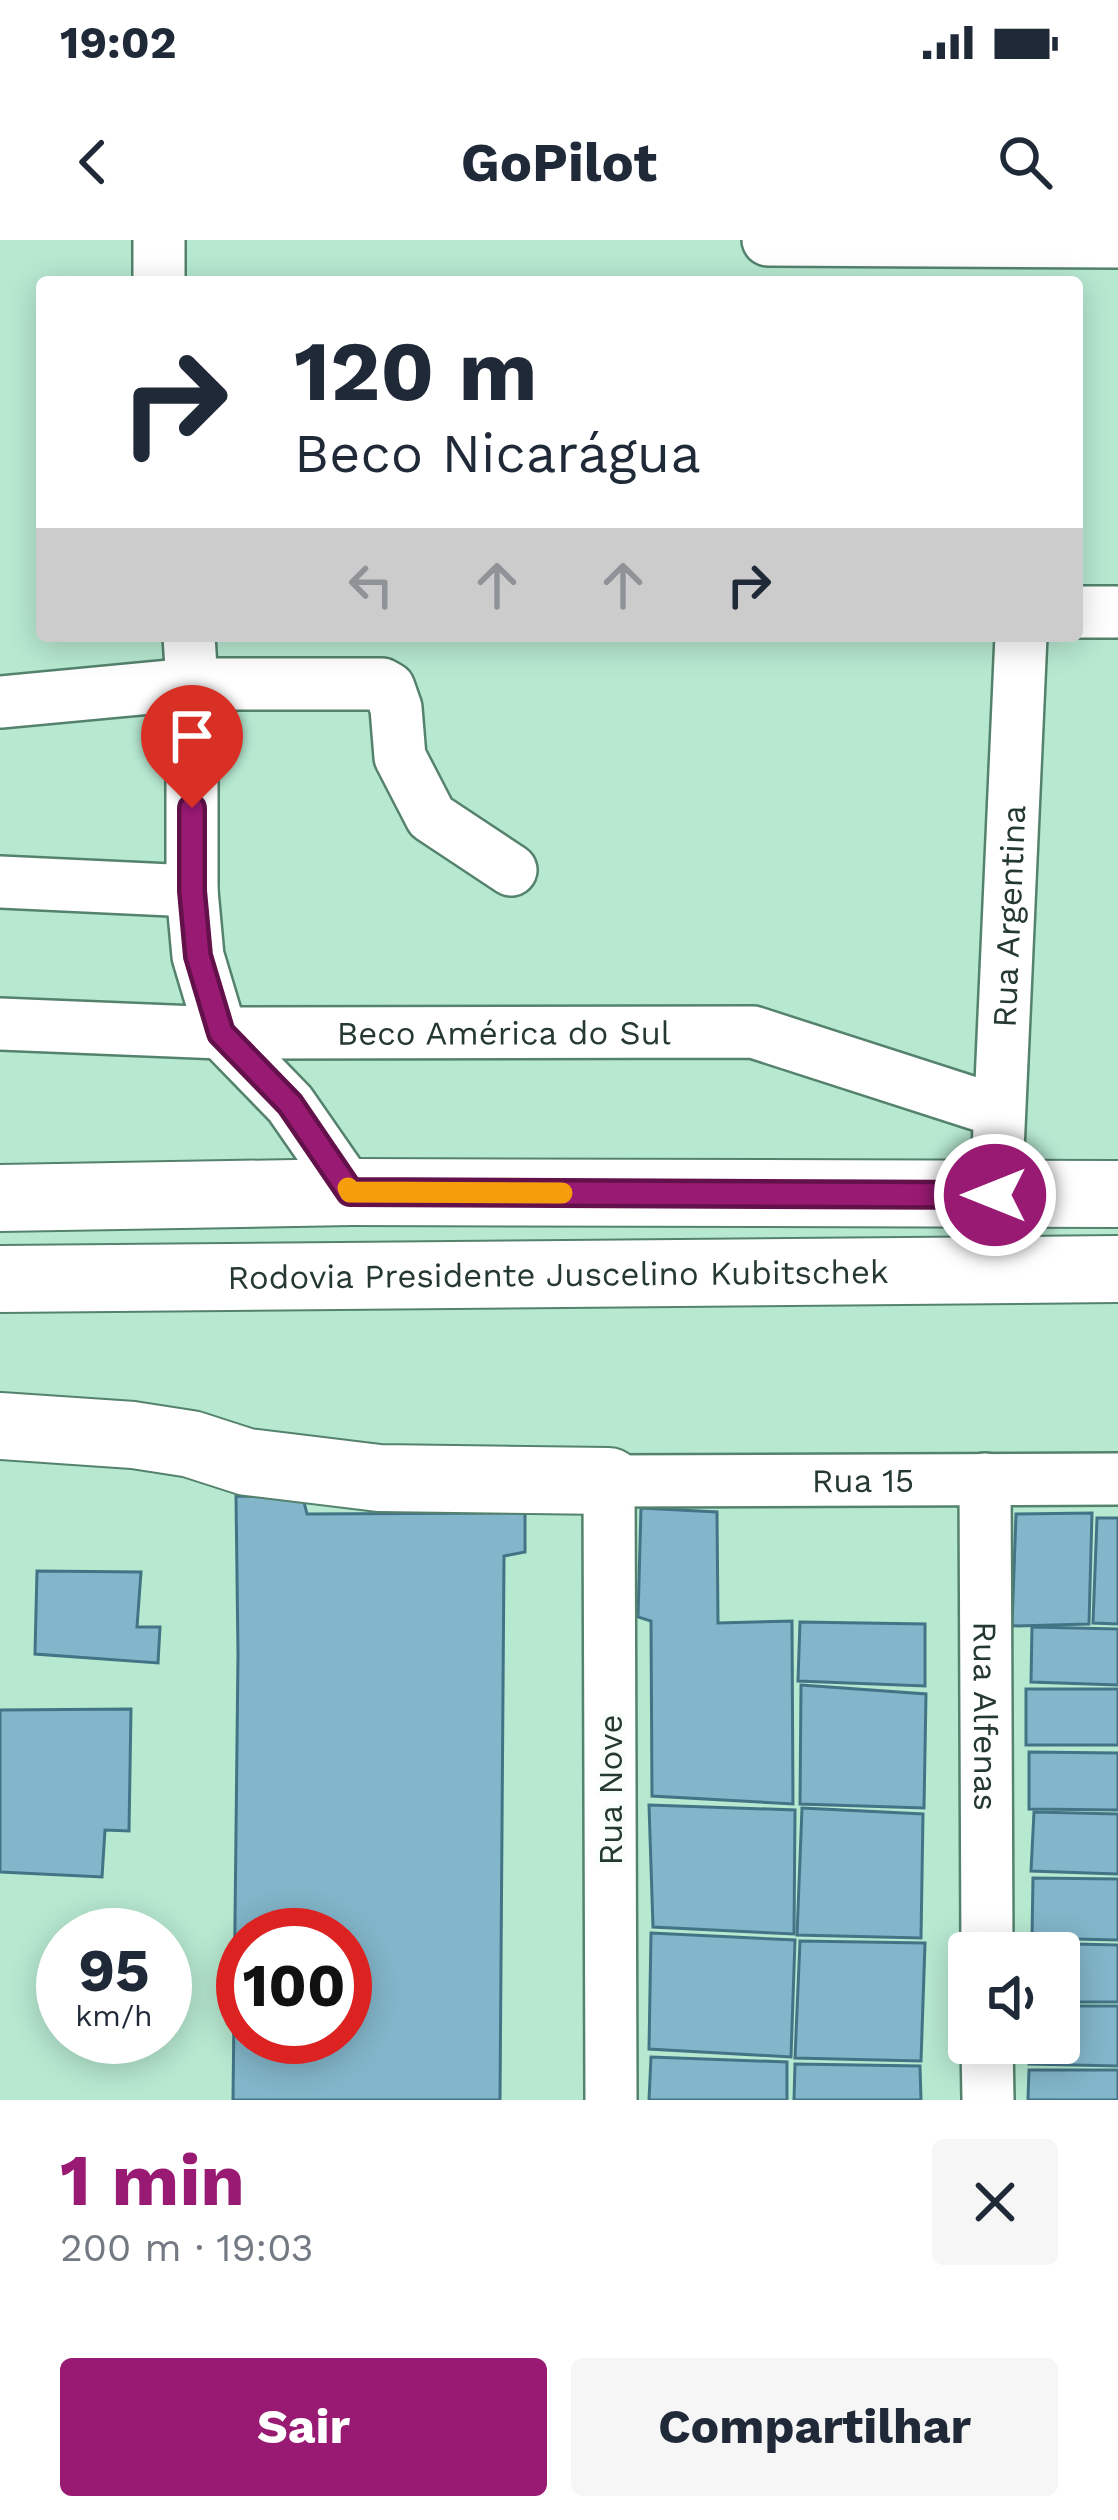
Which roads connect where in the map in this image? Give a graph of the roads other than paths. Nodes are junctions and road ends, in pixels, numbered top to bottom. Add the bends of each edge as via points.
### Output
1 (159, 240) edge
2 (768, 240) edge
3 (1118, 242) edge
4 (1029, 262) edge
5 (160, 276) edge
6 (1083, 612) edge
7 (1118, 613) edge
8 (1022, 642) edge
9 (190, 660) edge
10 (0, 702) edge
11 (511, 870) dead end
12 (0, 882) edge
13 (192, 891) junction
14 (0, 1024) edge
15 (221, 1033) junction
16 (998, 1111) junction
17 (350, 1192) junction
18 (1118, 1194) edge
19 (995, 1195) junction
20 (0, 1198) edge
21 (1118, 1269) edge
22 (0, 1279) edge
23 (0, 1426) edge
24 (985, 1479) junction
25 (1118, 1480) edge
26 (609, 1481) junction
27 (987, 1932) edge
28 (987, 2064) edge
29 (610, 2100) edge
30 (988, 2100) edge

1 - 5 street
2 - 4 street
3 - 4 street
6 - 7 street
8 - 16 street, Rua Argentina
9 - 10 street
9 - 11 street via 389,688 400,757 431,817
9 - 13 street
12 - 13 street
13 - 15 street via 198,956
14 - 15 street, Beco América do Sul
15 - 16 street, Beco América do Sul via 753,1032
15 - 17 street via 290,1104
16 - 19 street, Rua Argentina
17 - 19 highway
17 - 20 highway
18 - 19 highway
21 - 22 highway, Rodovia Presidente Juscelino Kubitschek
23 - 26 highway via 133,1435 247,1462 380,1478
24 - 25 street, Rua 15
24 - 26 street, Rua 15
24 - 27 street, Rua Alfenas
26 - 29 street, Rua Nove
28 - 30 street

